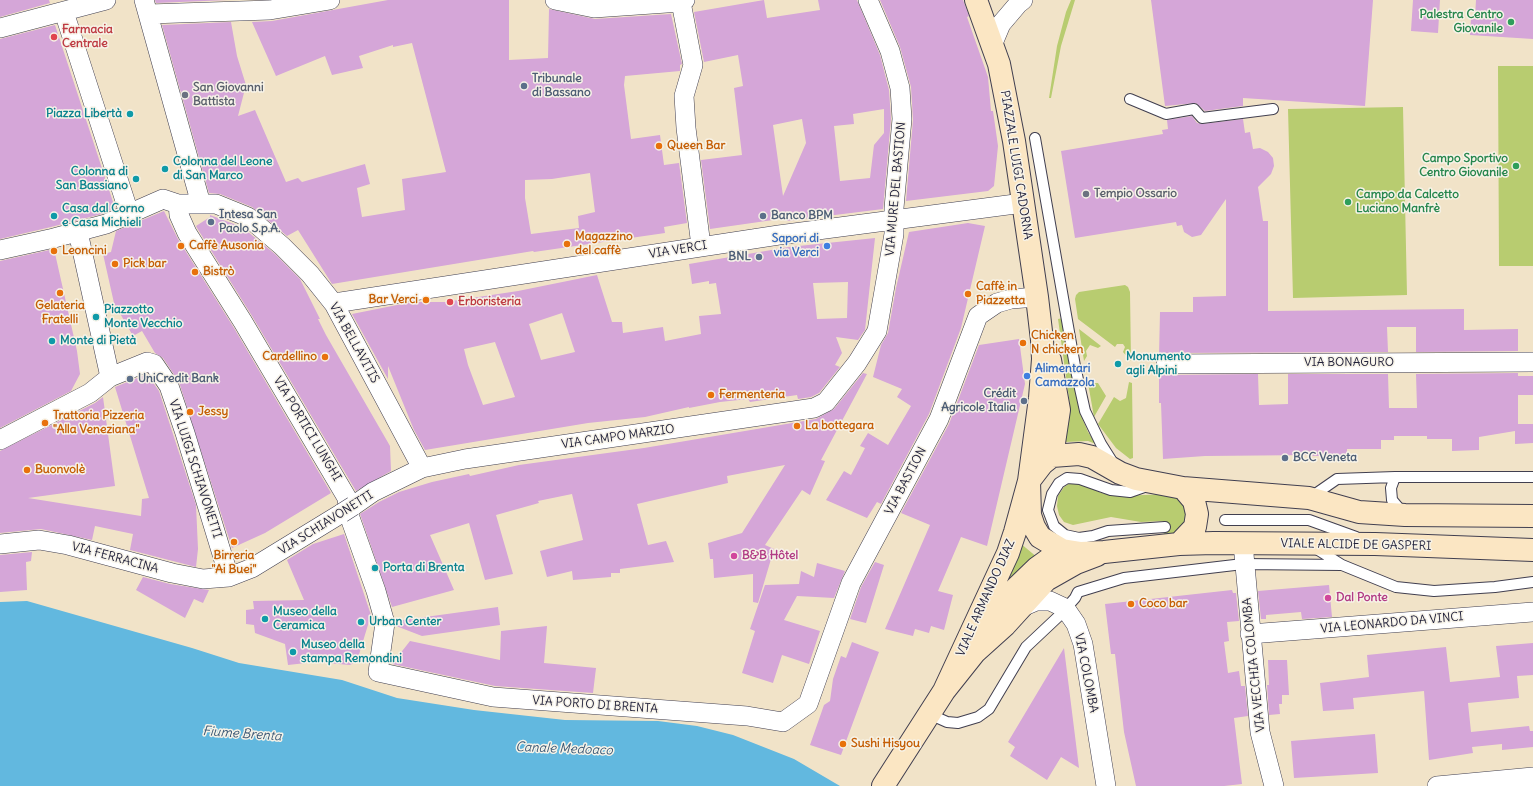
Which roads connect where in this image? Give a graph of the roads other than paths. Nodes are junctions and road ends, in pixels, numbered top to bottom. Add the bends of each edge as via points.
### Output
1 (106, 0) edge
2 (330, 0) edge
3 (555, 0) edge
4 (868, 0) edge
5 (976, 0) edge
6 (1023, 0) edge
7 (683, 1) edge
8 (147, 7) edge
9 (64, 12) junction
10 (0, 28) edge
11 (993, 44) junction
12 (1130, 100) dead end
13 (1273, 110) dead end
14 (1035, 138) dead end
15 (1023, 203) junction
16 (178, 204) junction
17 (201, 204) junction
18 (122, 216) junction
19 (895, 219) junction
20 (78, 232) junction
21 (701, 246) junction
22 (0, 250) edge
23 (1037, 297) junction
24 (334, 304) junction
25 (1042, 340) junction
26 (1533, 362) edge
27 (1166, 364) dead end
28 (110, 377) junction
29 (814, 408) joint
30 (0, 440) edge
31 (1052, 456) junction
32 (422, 468) junction
33 (1120, 473) junction
34 (1395, 477) junction
35 (1533, 477) edge
36 (1029, 481) junction
37 (1156, 483) junction
38 (1183, 488) junction
39 (1309, 498) junction
40 (1405, 515) junction
41 (1533, 516) edge
42 (1225, 520) dead end
43 (1165, 527) dead end
44 (1308, 543) junction
45 (0, 544) edge
46 (1179, 544) junction
47 (1375, 544) junction
48 (1062, 550) junction
49 (1533, 550) edge
50 (1104, 552) junction
51 (1243, 554) junction
52 (1342, 565) junction
53 (229, 577) junction
54 (1533, 582) edge
55 (1022, 607) junction
56 (1065, 608) junction
57 (1533, 612) edge
58 (1250, 634) junction
59 (975, 652) junction
60 (378, 672) joint
61 (944, 691) junction
62 (808, 704) joint
63 (928, 714) junction
64 (1533, 777) edge
65 (885, 782) edge
66 (1106, 786) edge
67 (1274, 786) edge
68 (1437, 786) edge

1 - 9 street
2 - 8 street via 270,10
3 - 7 street via 594,8
4 - 19 street, VIA MURE DEL BASTION via 890,51 900,88 902,119
5 - 11 main road, PIAZZALE LUIGI CADORNA
6 - 11 street via 1001,24
7 - 21 street via 693,65 684,96 686,128
8 - 17 street
9 - 10 street
9 - 18 street
11 - 15 main road, PIAZZALE LUIGI CADORNA via 1004,88
12 - 13 lane via 1166,114 1194,109 1202,118
14 - 33 lane via 1085,411 1101,444
15 - 19 street, VIA VERCI
15 - 23 main road, PIAZZALE LUIGI CADORNA
16 - 17 street
16 - 18 street via 163,199
16 - 60 street, VIA PORTICI LUNGHI via 179,215 188,233 347,498 349,515 385,623
17 - 24 street, VIA BELLAVITIS via 216,204 248,217 310,274
18 - 20 street via 106,224
19 - 21 street, VIA VERCI
19 - 29 street, VIA MURE DEL BASTION via 877,331 857,363 826,402
20 - 22 street
20 - 28 street
21 - 24 street, VIA VERCI
23 - 25 main road, PIAZZALE LUIGI CADORNA
23 - 62 street, VIA BASTION via 997,303 978,316 939,419 851,583
24 - 32 street, VIA BELLAVITIS
25 - 31 main road, PIAZZALE LUIGI CADORNA via 1052,365 1059,410
25 - 36 main road, PIAZZALE LUIGI CADORNA via 1040,398
26 - 27 street, VIA BONAGURO
28 - 30 street via 90,393
28 - 53 street, VIA LUIGI SCHIAVONETTI via 147,362 154,364 168,386
29 - 32 street, VIA CAMPO MARZIO via 465,459
31 - 33 main road via 1079,454 1092,457
31 - 36 main road
32 - 53 street, VIA SCHIAVONETTI via 373,492 252,568
33 - 37 main road
34 - 35 lane
34 - 39 lane via 1337,479
34 - 40 lane via 1391,488 1392,500
36 - 48 main road, PIAZZALE LUIGI CADORNA via 1030,515 1034,526 1040,536
36 - 61 main road, VIALE ARMANDO DIAZ via 1008,553
37 - 38 main road
37 - 43 lane via 1130,492 1111,490 1080,479 1068,478 1059,483 1052,494 1048,510 1054,526 1065,535 1079,538 1108,531
38 - 39 main road
38 - 46 main road via 1194,501 1198,514 1195,527
39 - 40 main road via 1359,512
40 - 41 main road
42 - 47 lane via 1308,520
44 - 47 main road, VIALE ALCIDE DE GASPERI
44 - 51 main road, VIALE ALCIDE DE GASPERI
44 - 52 lane
45 - 53 street, VIA FERRACINA via 39,540 68,545 172,573 203,579
46 - 50 main road, PIAZZALE LUIGI CADORNA
46 - 51 main road, VIALE ALCIDE DE GASPERI
47 - 49 main road, VIALE ALCIDE DE GASPERI
48 - 50 main road, PIAZZALE LUIGI CADORNA via 1080,553
48 - 59 main road, VIALE ARMANDO DIAZ via 1037,568 1010,594 990,621
50 - 55 main road, VIALE ARMANDO DIAZ via 1076,563 1046,580
51 - 52 lane
51 - 56 lane via 1124,578 1078,592
51 - 58 street, VIA VECCHIA COLOMBA
52 - 54 lane via 1396,587 1434,591
55 - 56 street via 1036,601 1050,601
55 - 59 main road, VIALE ARMANDO DIAZ
56 - 63 lane via 1026,647 989,709 978,717 958,723 947,722
56 - 66 street, VIA COLOMBA via 1076,624 1083,644
57 - 58 street, VIA LEONARDO DA VINCI
58 - 67 street, VIA VECCHIA COLOMBA via 1260,732
59 - 61 main road, VIALE ARMANDO DIAZ
60 - 62 street, VIA PORTO DI BRENTA via 493,697 747,716 783,722
61 - 63 main road, VIALE ARMANDO DIAZ
63 - 65 main road, VIALE ARMANDO DIAZ
64 - 68 street

